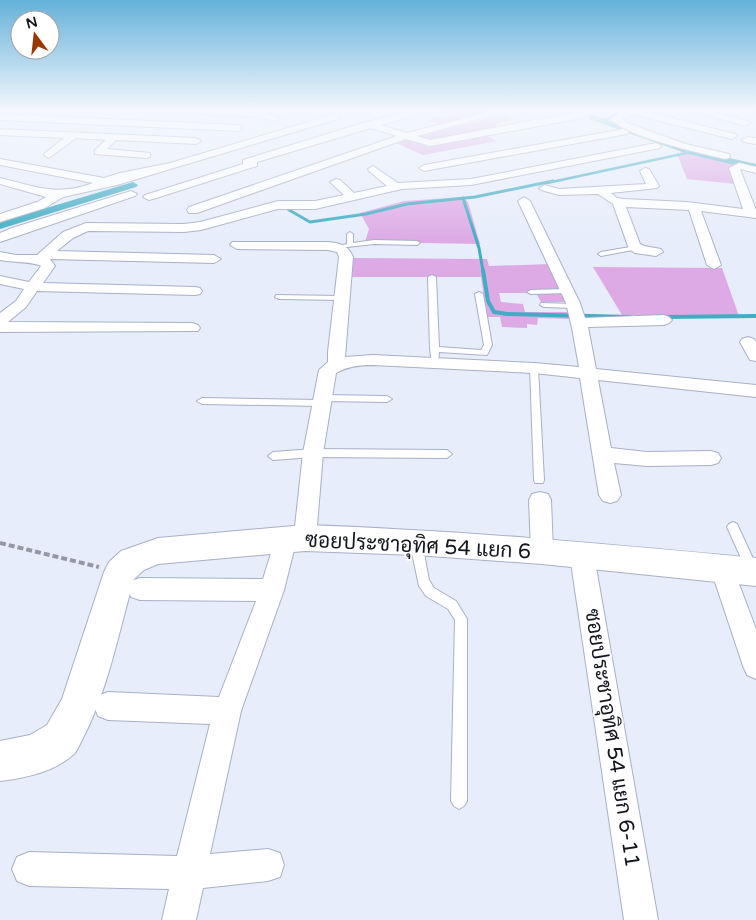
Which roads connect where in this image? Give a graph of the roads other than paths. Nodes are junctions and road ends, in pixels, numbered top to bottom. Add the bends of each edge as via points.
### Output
1 (129, 154) edge
2 (210, 154) edge
3 (231, 154) edge
4 (289, 154) edge
5 (353, 154) joint
6 (454, 154) edge
7 (501, 154) edge
8 (615, 154) edge
9 (716, 154) edge
10 (146, 155) dead end
11 (610, 155) joint
12 (725, 156) dead end
13 (737, 159) dead end
14 (414, 160) dead end
15 (464, 161) junction
16 (0, 162) edge
17 (756, 163) edge
18 (257, 166) junction
19 (319, 166) junction
20 (424, 168) junction
21 (756, 170) edge
22 (645, 172) dead end
23 (283, 178) junction
24 (0, 181) edge
25 (108, 182) junction
26 (443, 184) junction
27 (294, 186) dead end
28 (396, 187) junction
29 (545, 188) dead end
30 (601, 190) junction
31 (242, 193) junction
32 (59, 194) junction
33 (131, 194) dead end
34 (149, 197) dead end
35 (352, 197) junction
36 (524, 201) dead end
37 (618, 202) junction
38 (258, 203) dead end
39 (694, 207) junction
40 (193, 210) dead end
41 (249, 213) junction
42 (753, 214) edge
43 (0, 218) edge
44 (350, 234) dead end
45 (0, 238) edge
46 (417, 243) dead end
47 (345, 246) junction
48 (636, 248) junction
49 (0, 250) edge
50 (656, 252) dead end
51 (602, 254) dead end
52 (0, 256) edge
53 (39, 257) junction
54 (214, 259) dead end
55 (714, 265) dead end
56 (432, 277) dead end
57 (0, 280) edge
58 (33, 287) junction
59 (196, 291) dead end
60 (567, 291) junction
61 (531, 292) dead end
62 (479, 294) dead end
63 (279, 297) dead end
64 (341, 298) junction
65 (544, 305) dead end
66 (576, 315) junction
67 (664, 320) dead end
68 (0, 321) edge
69 (0, 327) edge
70 (192, 328) dead end
71 (435, 355) junction
72 (337, 364) junction
73 (534, 368) junction
74 (589, 374) junction
75 (756, 391) edge
76 (387, 399) dead end
77 (202, 401) dead end
78 (323, 401) junction
79 (313, 453) junction
80 (447, 454) dead end
81 (602, 454) junction
82 (273, 456) dead end
83 (711, 458) dead end
84 (539, 490) joint
85 (610, 495) dead end
86 (733, 527) dead end
87 (295, 540) junction
88 (416, 542) junction
89 (542, 551) junction
90 (582, 556) junction
91 (744, 571) edge
92 (130, 581) junction
93 (272, 590) junction
94 (756, 666) edge
95 (108, 706) dead end
96 (227, 711) junction
97 (0, 761) edge
98 (459, 801) dead end
99 (268, 864) dead end
100 (29, 869) dead end
101 (190, 873) junction
102 (179, 920) edge
103 (642, 920) edge

1 - 10 street
2 - 25 street via 172,166 120,176
3 - 18 street
4 - 18 street
5 - 19 street
5 - 28 street via 374,166
6 - 15 street
7 - 15 street
8 - 11 street
9 - 12 street
11 - 26 street via 472,182
13 - 17 street
14 - 20 street
15 - 20 street
16 - 25 street
18 - 23 street
18 - 34 street
19 - 23 street
19 - 35 street via 337,179
20 - 26 street
21 - 42 street via 734,168
22 - 30 street via 651,187
23 - 27 street
23 - 31 street
24 - 32 street via 42,193
25 - 32 street
26 - 28 street
28 - 35 street
29 - 30 street via 559,192
30 - 37 street
31 - 38 street
31 - 40 street
32 - 43 street via 41,205
33 - 45 street
35 - 41 street via 315,205 278,205
36 - 60 street
37 - 39 street
37 - 48 street
39 - 42 street
39 - 55 street
41 - 47 street via 239,243
41 - 53 street via 184,228 86,227 68,235
44 - 47 lane
46 - 47 lane via 374,242
47 - 64 street
48 - 50 street
48 - 51 lane
49 - 53 street
52 - 53 street via 16,259
53 - 54 street
53 - 58 street via 48,266
56 - 71 lane
57 - 58 street
58 - 59 street
58 - 68 street via 21,304
60 - 61 lane
60 - 66 street
62 - 71 lane via 488,345 484,353
63 - 64 lane
64 - 72 street
65 - 66 lane
66 - 67 street
66 - 74 street
69 - 70 street
71 - 72 street via 353,360
71 - 73 street
72 - 78 street via 328,370
73 - 74 street
73 - 84 lane
74 - 75 street
74 - 81 street
76 - 78 lane
77 - 78 lane
78 - 79 street
79 - 80 lane
79 - 82 lane
79 - 87 street
81 - 83 street via 647,459
81 - 85 street
84 - 89 street
86 - 91 lane
87 - 88 street, ซอยประชาอุทิศ 54 แยก 6
87 - 92 street, ซอยประชาอุทิศ 54 แยก 6 via 158,551 126,564
87 - 93 street
88 - 89 street, ซอยประชาอุทิศ 54 แยก 6
88 - 98 lane via 423,582 430,592 452,605 461,619
89 - 90 street, ซอยประชาอุทิศ 54 แยก 6
90 - 91 street, ซอยประชาอุทิศ 54 แยก 6
90 - 103 street, ซอยประชาอุทิศ 54 แยก 6-11
91 - 94 street
92 - 93 street
92 - 97 street via 78,708 61,739 39,753 18,760
93 - 96 street
95 - 96 street
96 - 101 street
99 - 101 street
100 - 101 street
101 - 102 street

